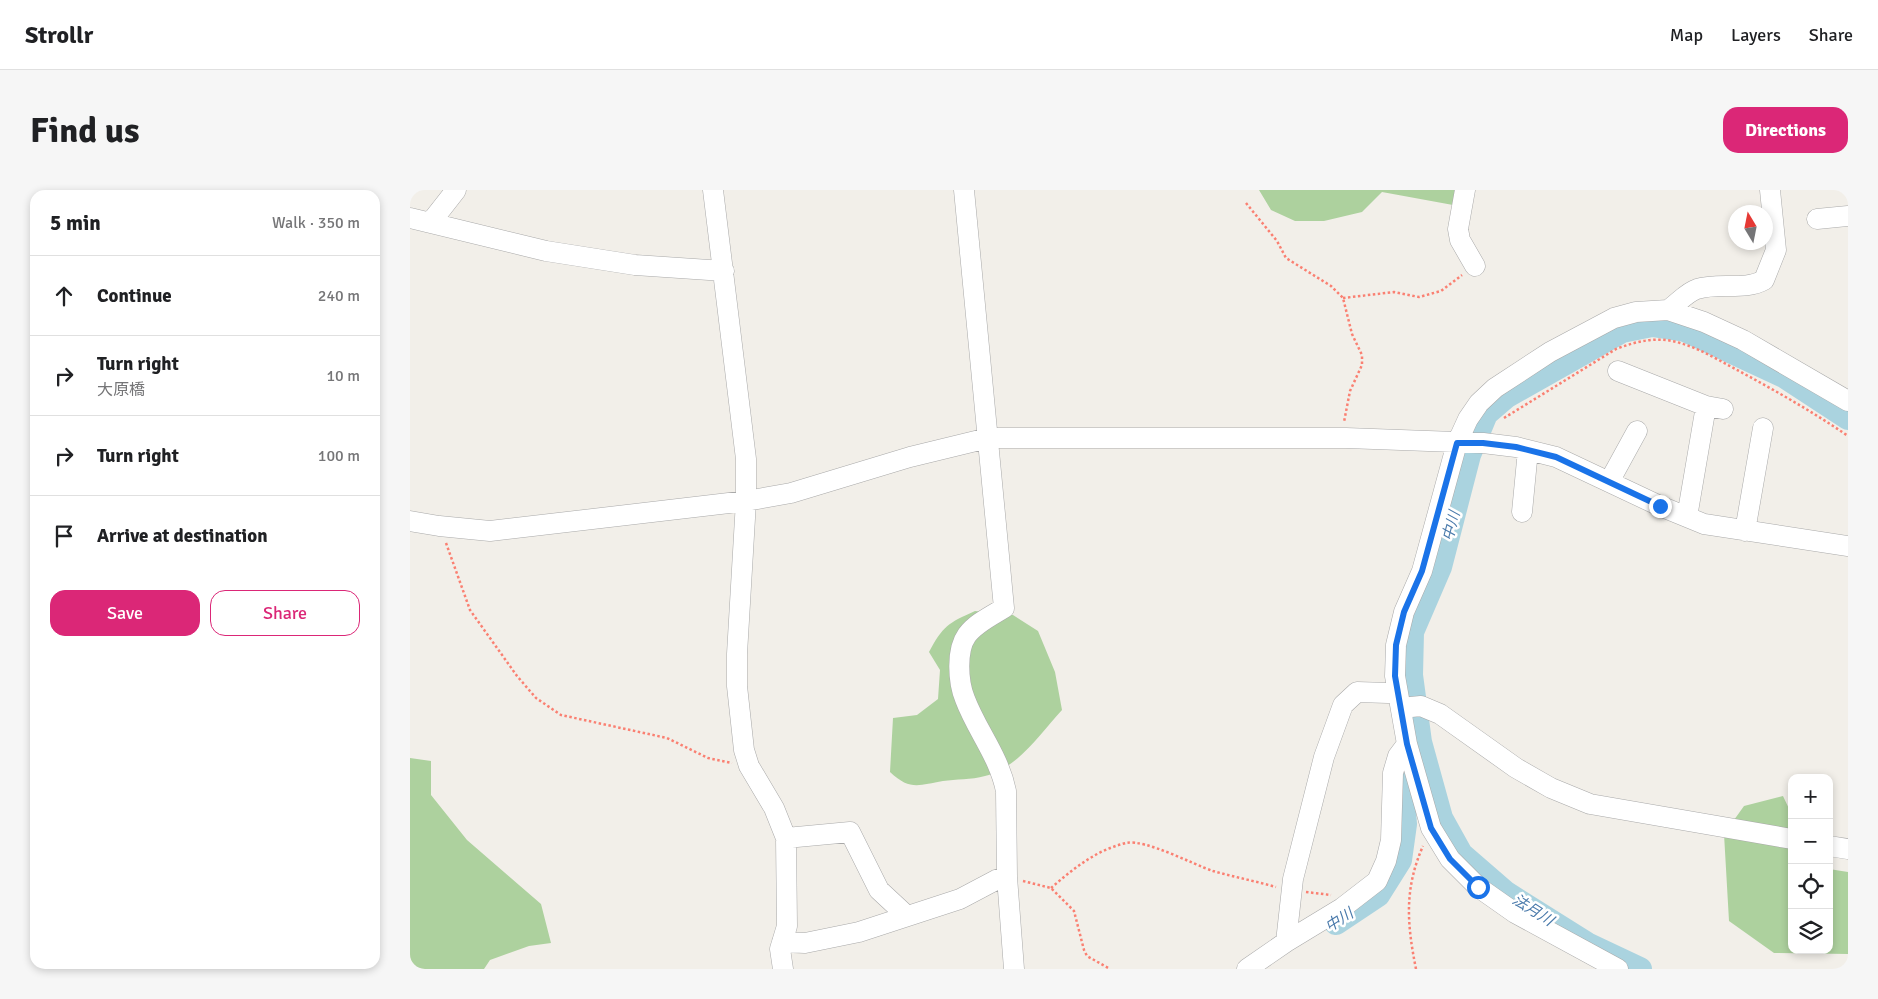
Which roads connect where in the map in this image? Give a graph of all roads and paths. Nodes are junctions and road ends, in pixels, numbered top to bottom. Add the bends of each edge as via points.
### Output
1 (456, 190) edge
2 (713, 190) edge
3 (964, 190) edge
4 (1465, 190) edge
5 (1770, 190) edge
6 (1246, 203) dead end
7 (1848, 216) edge
8 (410, 218) edge
9 (1817, 219) dead end
10 (431, 222) junction
11 (1475, 266) joint
12 (724, 271) junction
13 (1343, 298) junction
14 (1668, 310) junction
15 (1618, 371) dead end
16 (1848, 401) edge
17 (1763, 428) dead end
18 (1637, 431) dead end
19 (988, 438) junction
20 (1346, 438) junction
21 (1460, 443) junction
22 (1528, 450) junction
23 (1609, 482) junction
24 (746, 501) junction
25 (1522, 512) dead end
26 (1687, 517) junction
27 (410, 521) edge
28 (439, 526) junction
29 (1745, 531) junction
30 (1848, 546) edge
31 (1398, 636) junction
32 (1388, 693) junction
33 (1410, 707) junction
34 (1407, 742) junction
35 (749, 766) junction
36 (1431, 828) junction
37 (786, 838) junction
38 (1788, 839) edge
39 (1833, 847) edge
40 (1848, 849) edge
41 (1007, 877) junction
42 (1051, 888) junction
43 (1292, 891) junction
44 (1334, 895) dead end
45 (907, 916) junction
46 (1286, 942) junction
47 (782, 953) edge
48 (767, 969) edge
49 (1014, 969) edge
50 (1110, 969) edge
51 (1247, 969) edge
52 (1416, 969) edge
53 (1618, 969) edge

1 - 10 street
2 - 12 street
3 - 19 street
4 - 11 street via 1458,229 1460,240
5 - 14 street via 1776,250 1764,280 1695,290
6 - 13 path via 1278,241 1286,258 1331,286
7 - 9 street
8 - 10 street
10 - 12 street via 546,251 635,265
11 - 13 path via 1440,291 1419,297 1394,292
12 - 24 street via 746,459
13 - 20 path via 1352,334 1362,355 1362,365 1350,391 1344,420
14 - 16 street via 1743,340
14 - 21 street via 1636,312 1614,318 1550,352 1479,402 1468,419
15 - 26 street via 1714,408
17 - 29 street
18 - 23 street
19 - 20 street
19 - 24 street via 910,457 791,493
19 - 41 street via 1004,608 975,627 966,637 959,654 964,698 991,747 1006,790
20 - 21 street
21 - 22 street
21 - 31 street via 1422,571 1404,612
22 - 23 street via 1556,457
22 - 25 street
23 - 26 street
24 - 28 street via 490,531
24 - 35 street via 737,686 744,750
26 - 29 street via 1704,524
27 - 28 street
28 - 35 path via 470,610 536,698 561,715 668,738 708,758
29 - 30 street
31 - 32 street via 1387,656
31 - 33 street via 1395,676
32 - 34 street via 1396,729
32 - 43 street via 1356,692 1343,705 1324,757
33 - 34 street
33 - 38 street via 1440,714 1516,768 1551,788 1590,804
34 - 36 street
34 - 46 street via 1393,773 1391,840 1377,881 1342,908
35 - 37 street via 774,808
36 - 52 path via 1416,862 1409,889 1410,938
36 - 53 street via 1450,859 1478,887 1515,913
37 - 45 street via 850,832 879,890
37 - 47 street via 787,926
39 - 40 street
41 - 42 path
41 - 45 street via 960,899
41 - 49 street
42 - 43 path via 1082,862 1127,843 1154,847 1214,871
42 - 50 path via 1074,911 1087,956
43 - 44 path
43 - 46 street
45 - 47 street via 859,932 804,943
46 - 51 street
47 - 48 street

